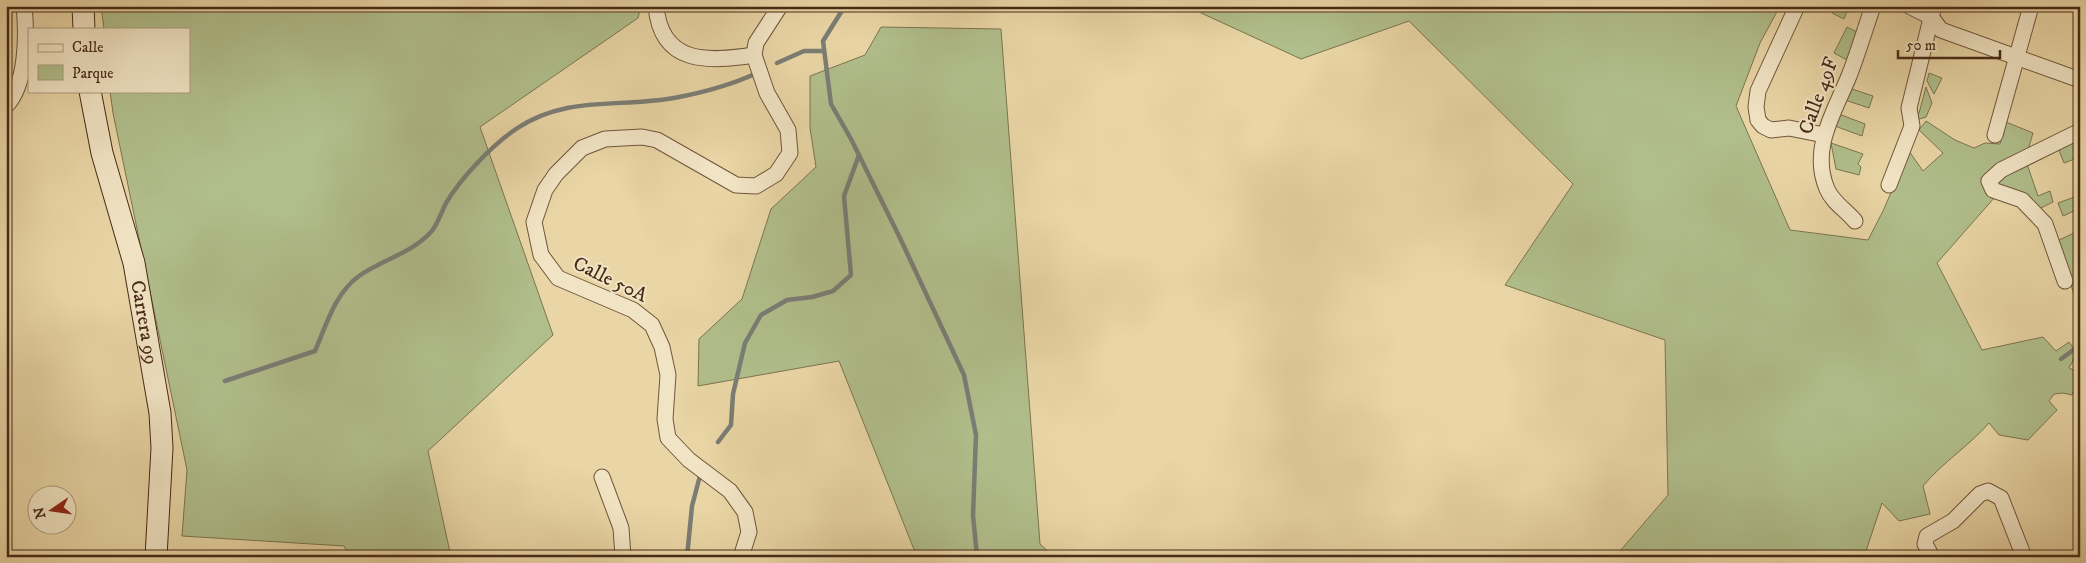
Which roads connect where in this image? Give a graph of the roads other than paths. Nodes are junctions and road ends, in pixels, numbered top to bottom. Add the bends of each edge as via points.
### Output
1 (24, 6) edge
2 (83, 6) edge
3 (780, 6) edge
4 (1797, 6) edge
5 (1873, 6) edge
6 (1909, 6) edge
7 (2031, 6) edge
8 (655, 7) edge
9 (1933, 11) edge
10 (84, 28) edge
11 (754, 55) junction
12 (2017, 56) junction
13 (2080, 80) edge
14 (90, 92) edge
15 (6, 106) edge
16 (2080, 131) edge
17 (1824, 135) junction
18 (1995, 135) dead end
19 (1888, 185) dead end
20 (1855, 221) dead end
21 (2065, 281) dead end
22 (602, 477) dead end
23 (156, 557) edge
24 (623, 557) edge
25 (741, 557) edge
26 (1932, 557) edge
27 (2024, 557) edge

1 - 15 street via 23,63 15,93
2 - 10 street
3 - 11 street via 756,43
4 - 17 street via 1758,91 1758,120 1771,130 1790,128
5 - 17 street, Calle 49F
6 - 9 street
7 - 12 street
8 - 11 street via 660,29 669,43 682,51 702,60
9 - 12 street via 1941,30
9 - 19 street via 1909,108 1912,126
11 - 25 street, Calle 50A via 767,93 788,130 790,153 776,174 756,186 736,185 657,140 642,137 605,139 582,148 556,174 545,190 534,222 540,255 558,278 633,310 652,325 662,347 668,374 665,419 668,438 689,460 730,491 745,512 749,532
12 - 13 street
12 - 18 street
14 - 23 street, Carrera 99 via 102,153 134,263 160,413 162,448
16 - 21 street via 2001,170 1991,177 1989,183 1993,190 2022,200 2044,224
17 - 20 street, Calle 49F via 1821,161 1827,190
22 - 24 street via 621,528
26 - 27 street via 1925,544 1928,536 1959,517 1971,501 1988,491 2001,498

